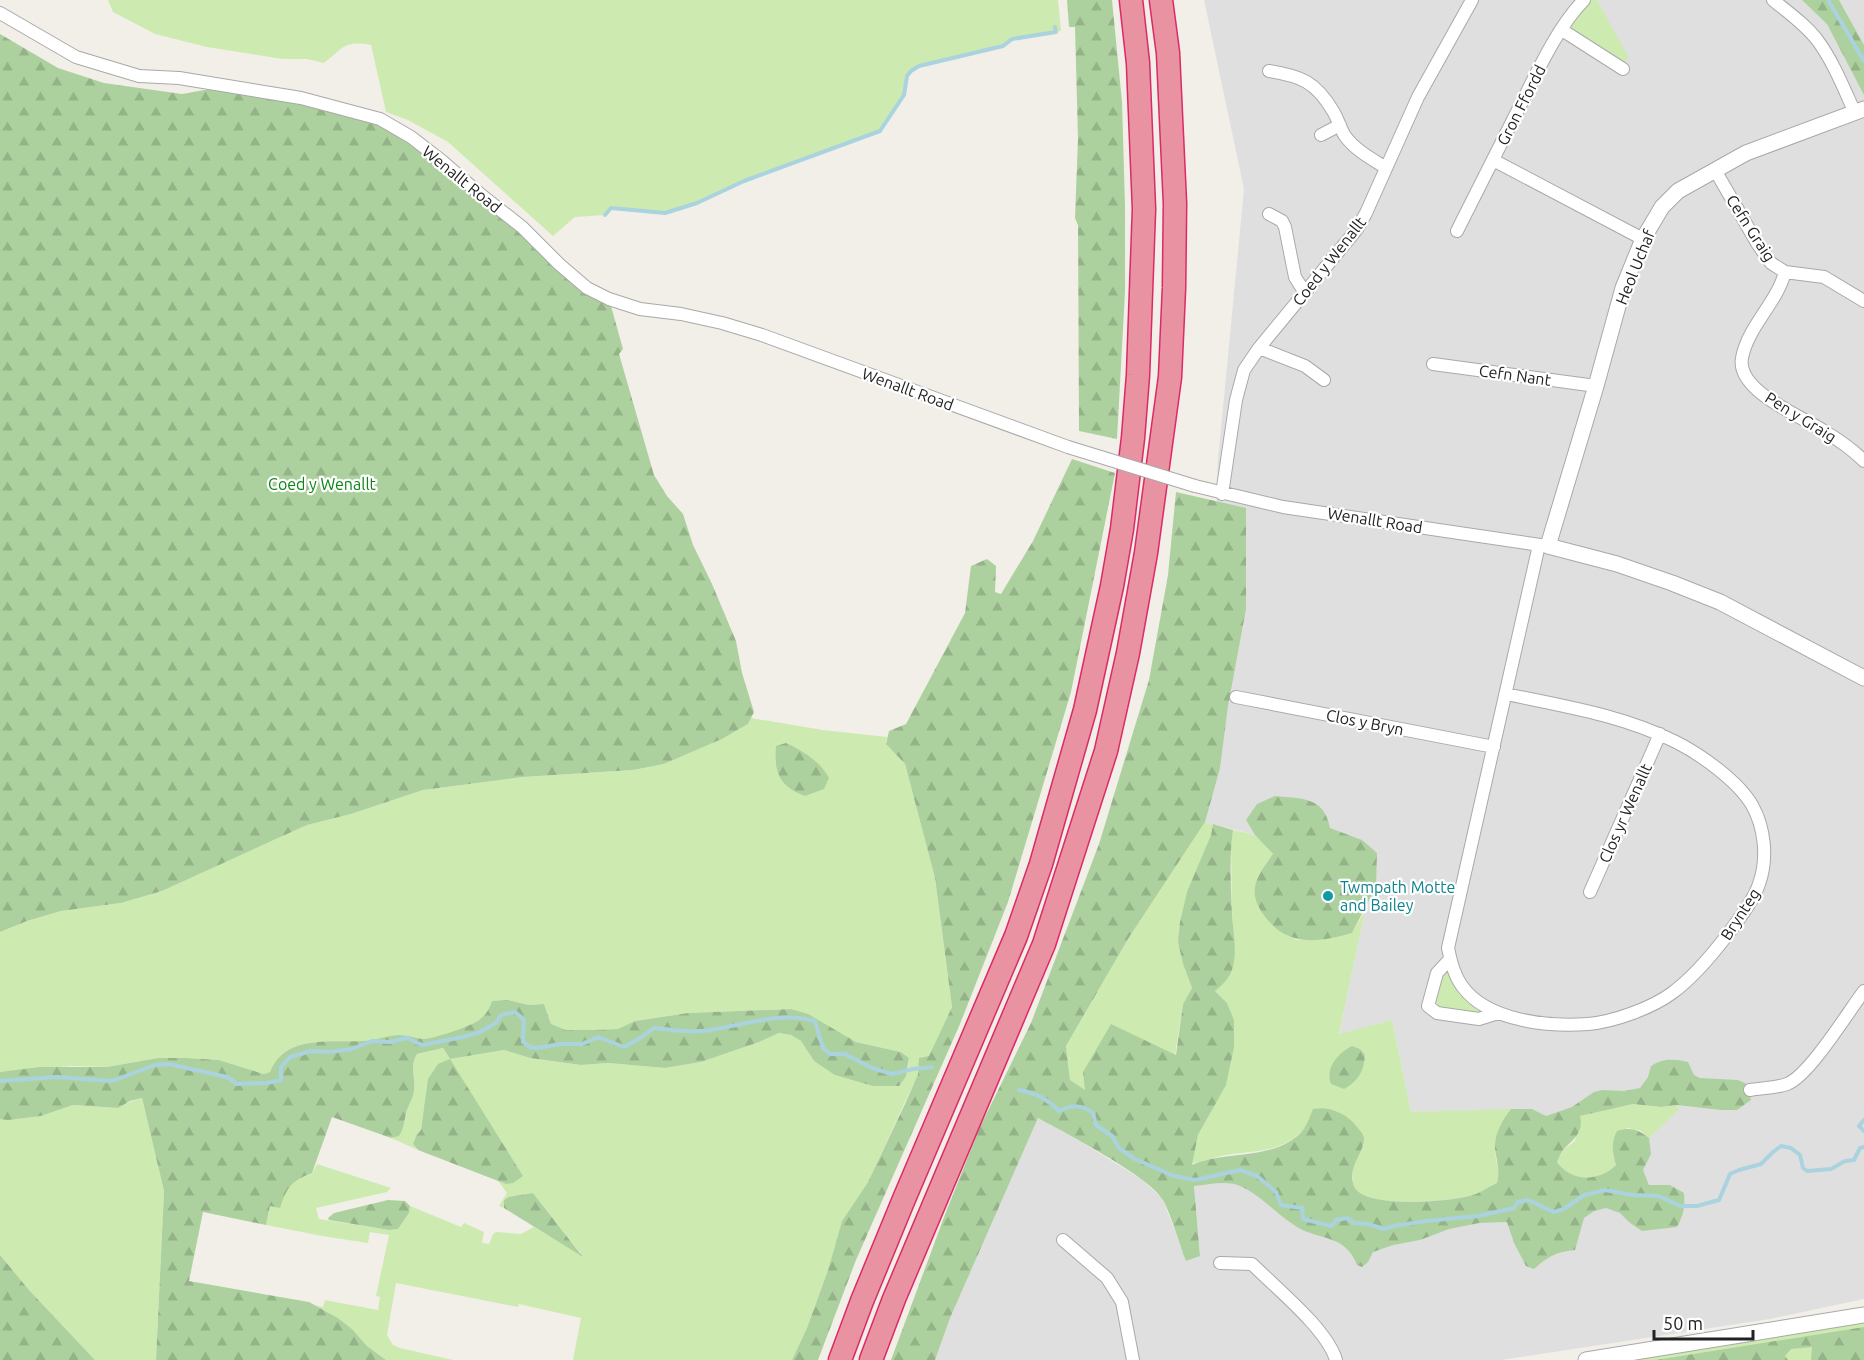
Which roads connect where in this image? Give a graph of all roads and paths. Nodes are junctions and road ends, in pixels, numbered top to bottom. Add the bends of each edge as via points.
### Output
1 (1131, 0) edge
2 (1161, 0) edge
3 (1472, 0) edge
4 (1584, 0) edge
5 (1773, 0) edge
6 (0, 13) edge
7 (1562, 30) junction
8 (1623, 69) dead end
9 (1269, 71) dead end
10 (1859, 111) edge
11 (1340, 125) junction
12 (1321, 135) dead end
13 (1493, 160) junction
14 (1386, 168) junction
15 (1714, 170) junction
16 (1269, 214) dead end
17 (1457, 231) dead end
18 (1643, 239) junction
19 (1785, 272) junction
20 (1305, 293) junction
21 (1864, 301) edge
22 (1259, 348) junction
23 (1433, 364) dead end
24 (1324, 380) dead end
25 (1596, 386) junction
26 (1864, 461) edge
27 (1222, 494) junction
28 (1543, 545) junction
29 (1864, 678) edge
30 (1506, 694) junction
31 (1236, 697) dead end
32 (1660, 734) junction
33 (1494, 747) junction
34 (1590, 892) dead end
35 (1450, 959) junction
36 (1864, 991) edge
37 (1498, 1013) junction
38 (1750, 1090) dead end
39 (1063, 1240) dead end
40 (1220, 1263) dead end
41 (1864, 1315) edge
42 (840, 1360) edge
43 (871, 1360) edge
44 (1133, 1360) edge
45 (1336, 1360) edge
46 (1586, 1360) edge

1 - 42 highway via 1143,175 1142,267 1133,438 1110,598 1085,710 1038,874 1016,936
2 - 43 highway via 1168,53 1175,204 1170,377 1148,542 1128,653 1106,751 1044,944
3 - 14 street, Coed y Wenallt via 1418,97
4 - 7 street, Gron Ffordd
5 - 10 street via 1818,41
6 - 27 street, Wenallt Road, bridge via 76,57 139,76 179,78 301,98 380,119 442,161 522,227 587,288 609,299 762,335 1068,447
7 - 8 street
7 - 13 street, Gron Ffordd
9 - 11 street via 1293,75 1319,90
10 - 15 street, Heol Uchaf via 1746,153
11 - 12 street
11 - 14 street via 1357,148
13 - 17 street
13 - 18 street, Gron Ffordd
14 - 20 street, Coed y Wenallt via 1357,229
15 - 18 street, Heol Uchaf via 1678,190 1662,207
15 - 19 street, Cefn Graig via 1757,243 1772,263
16 - 20 street via 1285,227 1295,277
18 - 25 street, Heol Uchaf via 1623,288
19 - 21 street, Cefn Graig via 1824,278
19 - 26 street, Pen y Graig via 1749,339 1742,360 1745,376 1767,397 1849,447
20 - 22 street, Coed y Wenallt
22 - 24 street via 1305,366
22 - 27 street, Coed y Wenallt via 1240,382
23 - 25 street, Cefn Nant
25 - 28 street, Heol Uchaf
27 - 28 street, Wenallt Road via 1283,507
28 - 29 street, Wenallt Road via 1617,564 1720,602
28 - 30 street, Brynteg
30 - 32 street, Brynteg via 1620,719
30 - 33 street, Brynteg
31 - 33 street, Clos y Bryn
32 - 34 street, Clos yr Wenallt
32 - 37 street, Brynteg via 1707,761 1734,784 1751,804 1761,827 1765,852 1759,885 1740,918 1696,972 1671,994 1633,1013 1589,1024 1561,1024 1514,1019
33 - 35 street, Brynteg via 1448,948
35 - 37 street, Brynteg via 1462,987
35 - 37 street, Brynteg via 1437,973 1428,1006 1437,1014 1479,1019
36 - 38 street via 1804,1071 1788,1084
39 - 44 street via 1107,1278 1122,1302
40 - 45 street via 1252,1264 1313,1323
41 - 46 street

